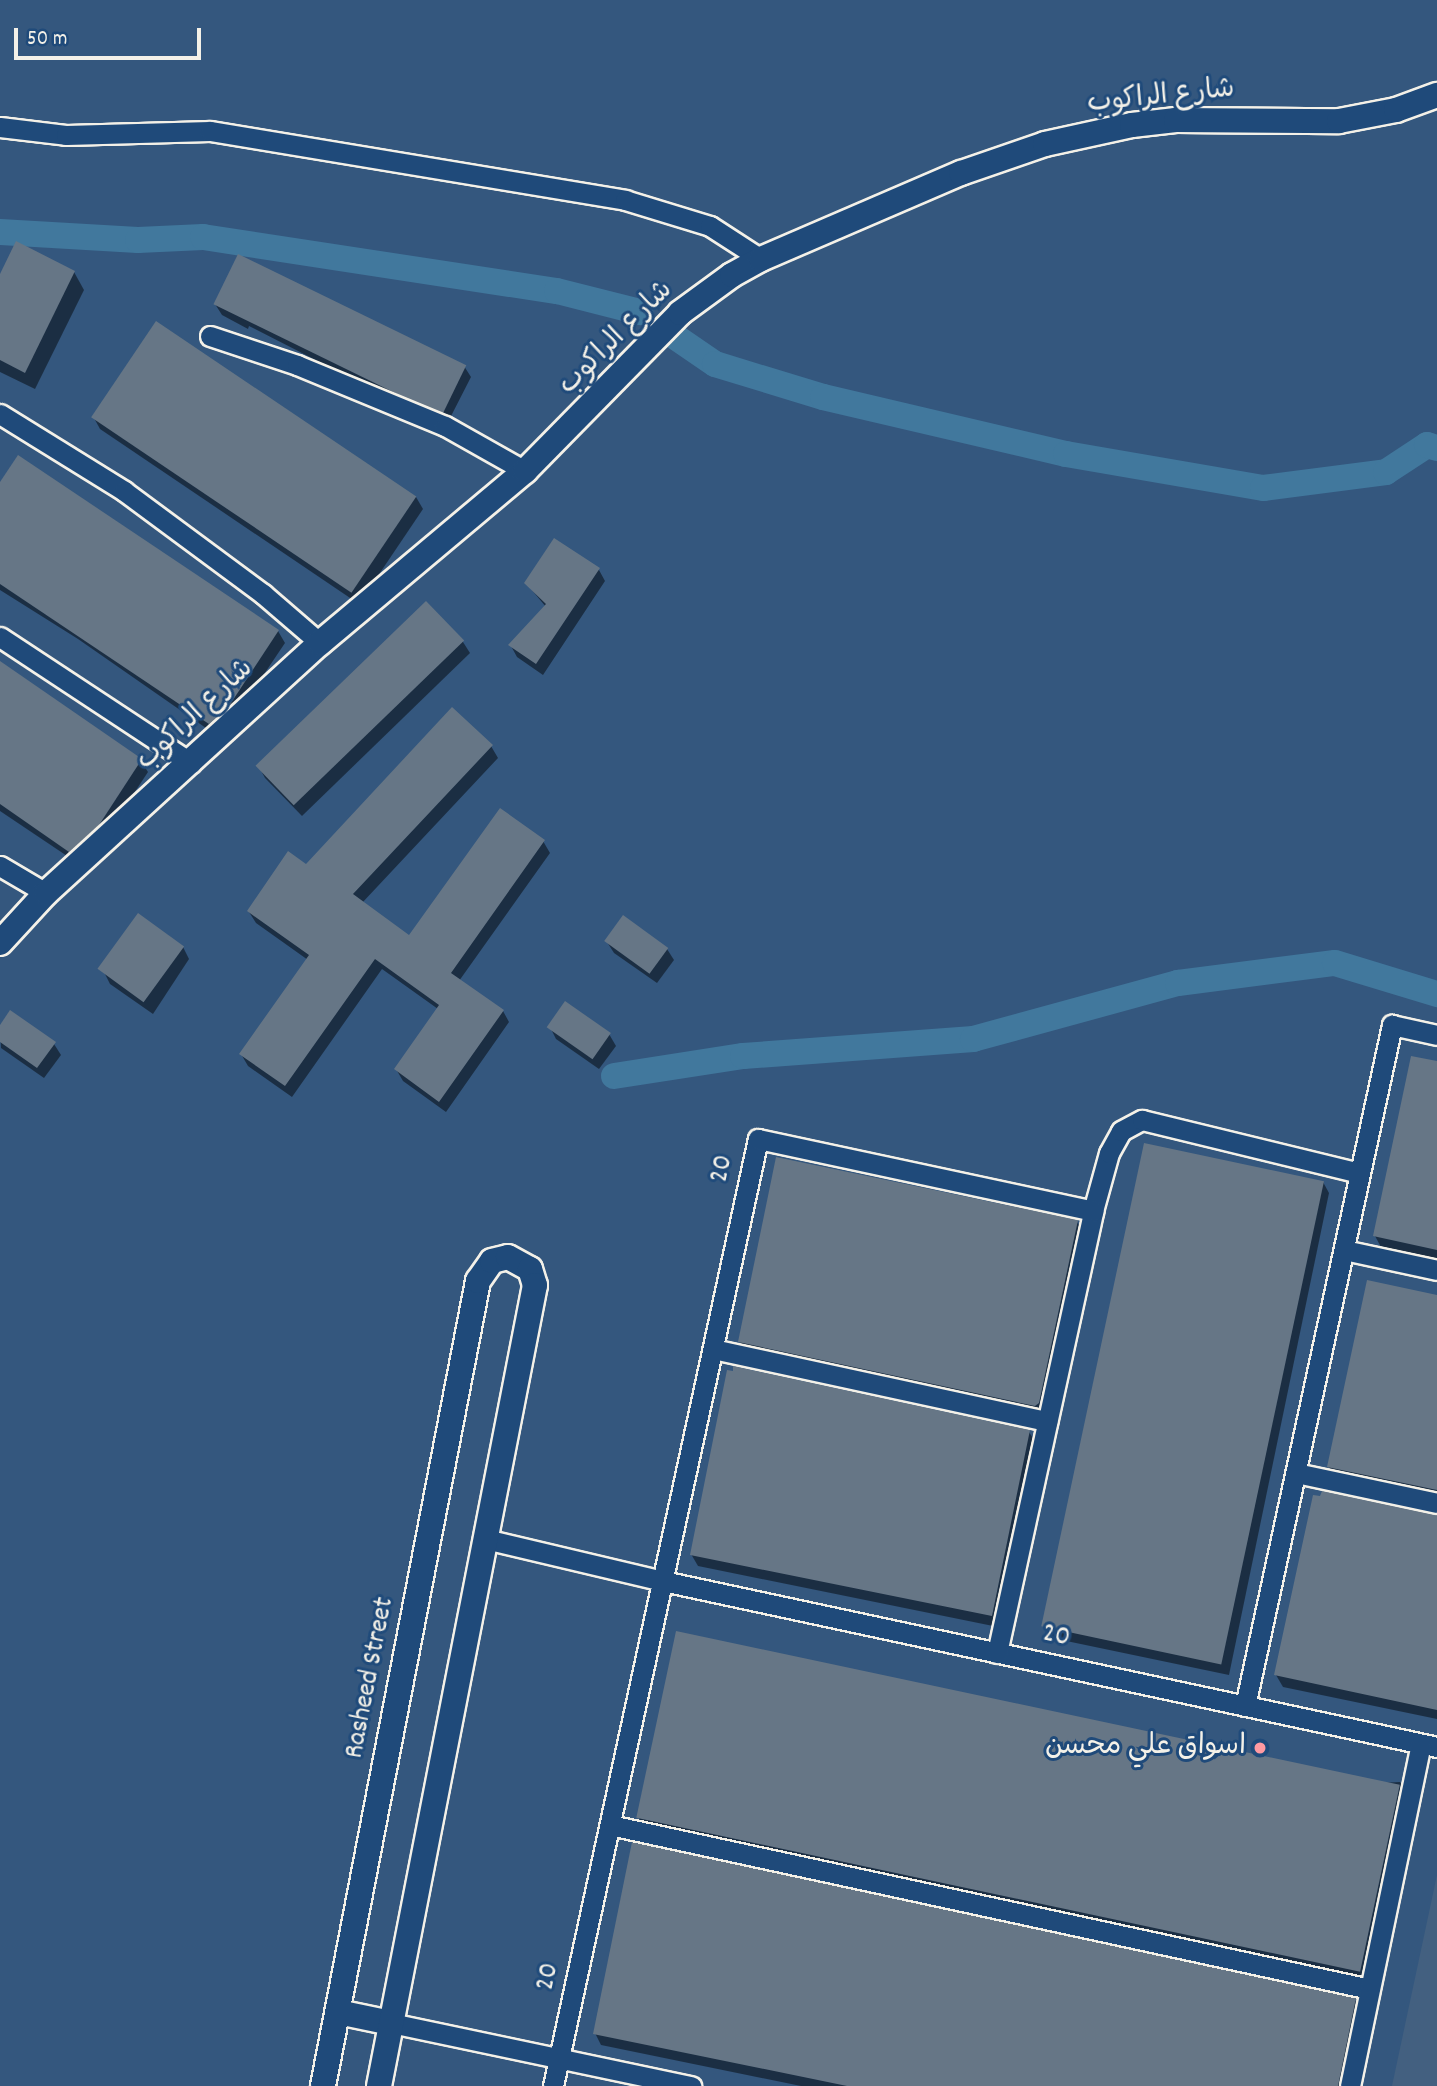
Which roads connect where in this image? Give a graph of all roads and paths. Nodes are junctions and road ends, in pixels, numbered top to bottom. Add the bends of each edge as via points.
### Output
1 (1437, 96) edge
2 (0, 127) edge
3 (761, 259) junction
4 (209, 336) dead end
5 (0, 414) edge
6 (526, 471) junction
7 (0, 637) edge
8 (320, 643) junction
9 (191, 762) junction
10 (0, 866) edge
11 (46, 893) junction
12 (0, 943) edge
13 (1437, 1035) edge
14 (1360, 1173) junction
15 (1093, 1211) junction
16 (1344, 1250) junction
17 (1437, 1270) edge
18 (713, 1349) junction
19 (1048, 1421) junction
20 (1296, 1473) junction
21 (1437, 1503) edge
22 (485, 1539) junction
23 (663, 1581) junction
24 (997, 1653) junction
25 (1245, 1706) junction
26 (1429, 1746) edge
27 (610, 1825) junction
28 (1370, 1989) junction
29 (338, 2012) junction
30 (391, 2023) junction
31 (560, 2056) junction
32 (323, 2086) edge
33 (379, 2086) edge
34 (554, 2086) edge
35 (691, 2086) edge
36 (1350, 2086) edge

1 - 3 street, شارع الراكوب via 1339,121 1220,118 1088,133 961,173
2 - 3 street via 66,135 210,131 625,200 710,226
3 - 6 street, شارع الراكوب via 680,313
4 - 6 street via 297,365 445,426
5 - 8 street via 124,491 263,594
6 - 8 street, شارع الراكوب
7 - 9 street
8 - 9 street, شارع الراكوب
9 - 11 street, شارع الراكوب
10 - 11 street
11 - 12 street, شارع الراكوب
13 - 14 street via 1392,1025
14 - 15 street via 1142,1120 1121,1131 1109,1153
14 - 16 street
15 - 18 street, 20 via 758,1139
15 - 19 street
16 - 17 street
16 - 20 street
18 - 19 street
18 - 23 street, 20
19 - 24 street
20 - 21 street
20 - 25 street
22 - 23 street
22 - 29 street, Rasheed Street via 535,1285 530,1269 508,1257 492,1261 478,1281
22 - 30 street
23 - 24 street, 20
23 - 27 street, 20
24 - 25 street, 20
25 - 26 street, 20
26 - 28 street
27 - 28 street
27 - 31 street, 20
28 - 36 street
29 - 30 street
29 - 32 street, Rasheed Street
30 - 31 street
30 - 33 street
31 - 34 street, 20
31 - 35 street

